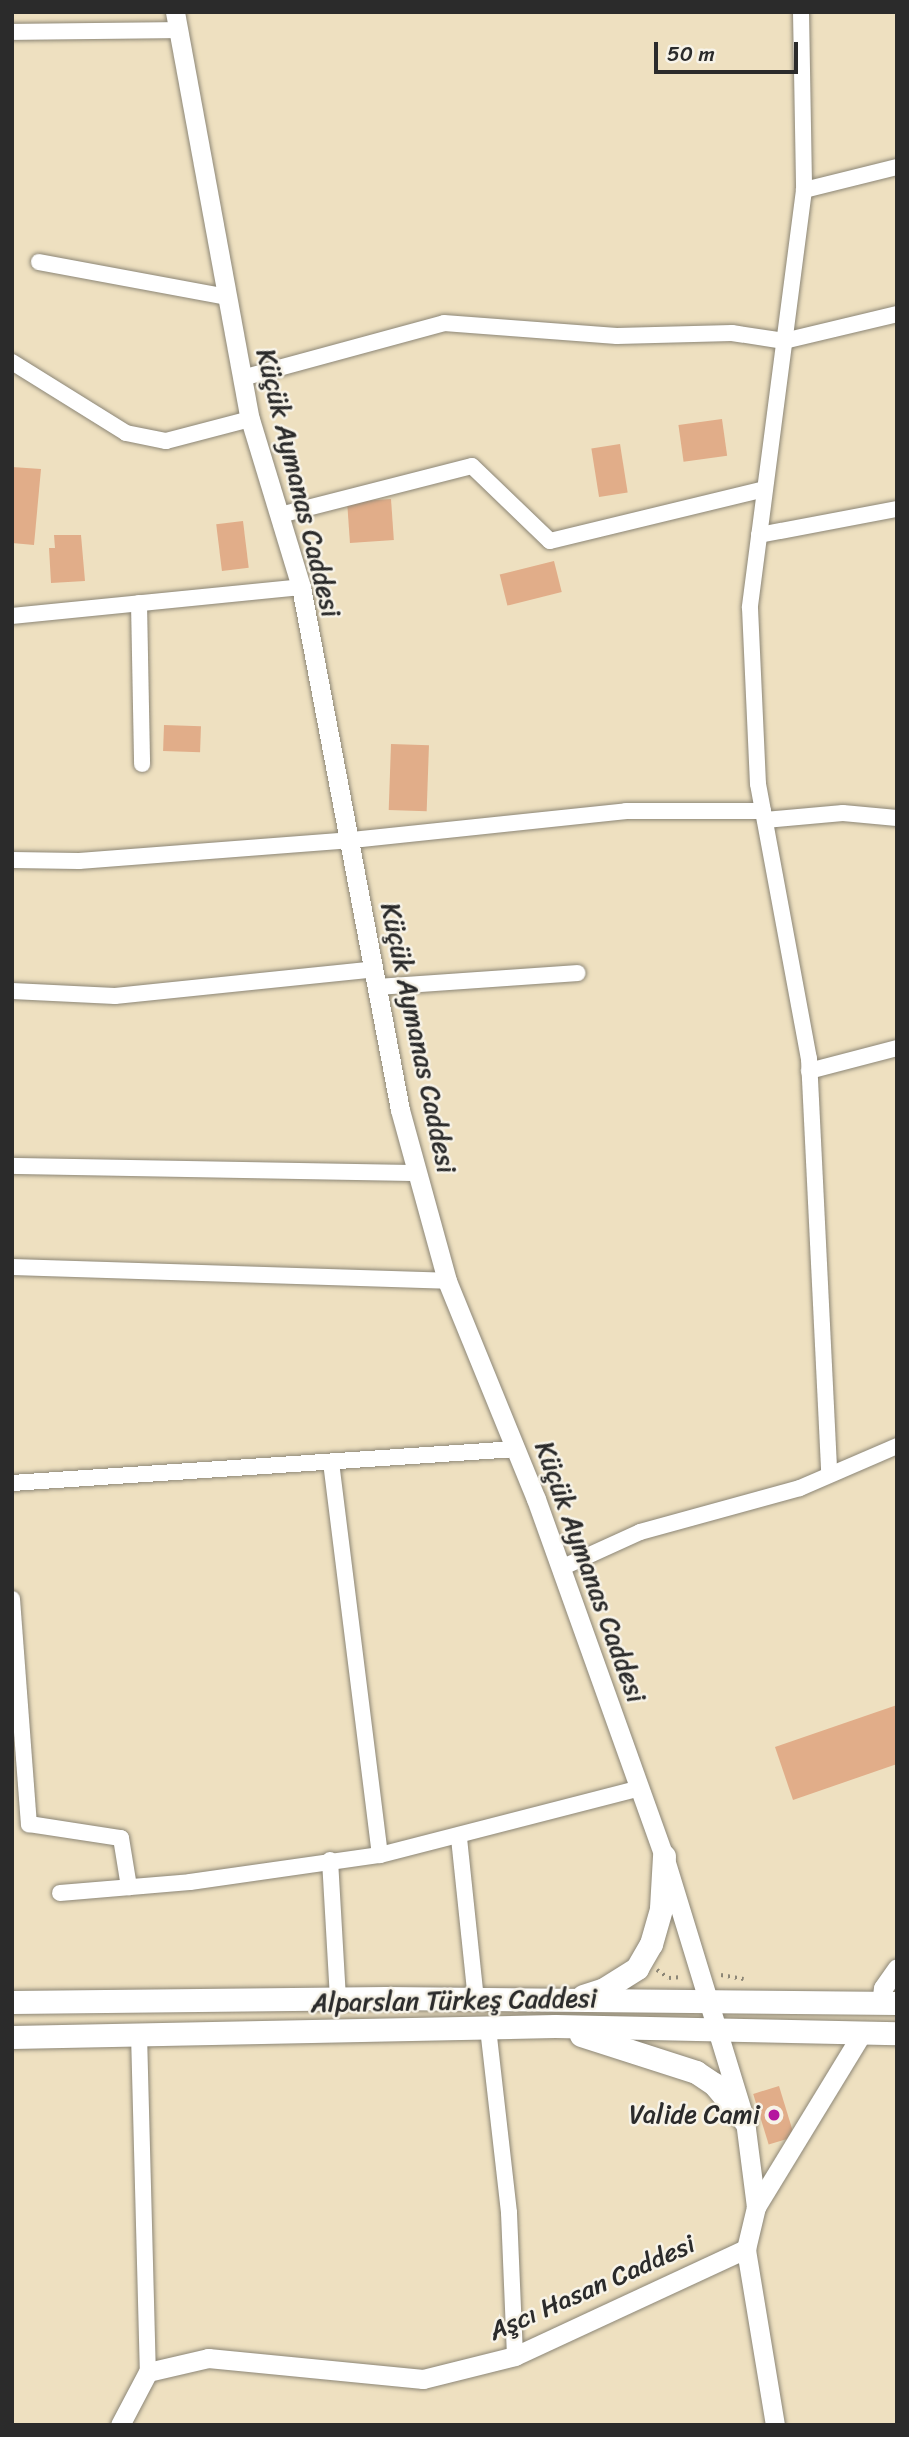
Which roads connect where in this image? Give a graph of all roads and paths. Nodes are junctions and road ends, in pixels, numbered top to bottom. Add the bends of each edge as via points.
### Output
1 (801, 12) edge
2 (176, 21) edge
3 (12, 32) edge
4 (897, 167) edge
5 (804, 190) junction
6 (39, 262) dead end
7 (227, 298) junction
8 (897, 314) edge
9 (784, 341) junction
10 (12, 362) edge
11 (242, 379) junction
12 (250, 419) junction
13 (765, 489) junction
14 (897, 509) edge
15 (280, 515) junction
16 (759, 535) junction
17 (301, 587) junction
18 (139, 603) junction
19 (12, 617) edge
20 (142, 764) dead end
21 (764, 815) junction
22 (897, 818) edge
23 (352, 840) junction
24 (12, 860) edge
25 (578, 973) dead end
26 (376, 978) junction
27 (12, 991) edge
28 (897, 1048) edge
29 (809, 1071) junction
30 (12, 1166) edge
31 (418, 1173) junction
32 (12, 1268) edge
33 (447, 1281) junction
34 (897, 1446) edge
35 (516, 1449) junction
36 (331, 1462) junction
37 (829, 1473) junction
38 (12, 1483) edge
39 (561, 1568) junction
40 (12, 1599) edge
41 (14, 1674) edge
42 (641, 1788) junction
43 (12, 1820) edge
44 (29, 1824) junction
45 (459, 1838) junction
46 (380, 1855) junction
47 (664, 1856) junction
48 (330, 1860) junction
49 (128, 1887) junction
50 (61, 1893) dead end
51 (897, 1968) edge
52 (338, 1998) junction
53 (476, 1999) junction
54 (572, 1999) junction
55 (12, 2002) edge
56 (709, 2002) junction
57 (889, 2004) edge
58 (555, 2026) junction
59 (488, 2028) junction
60 (717, 2030) junction
61 (863, 2032) junction
62 (897, 2033) edge
63 (139, 2034) junction
64 (12, 2037) edge
65 (745, 2122) junction
66 (756, 2207) junction
67 (746, 2249) junction
68 (515, 2356) junction
69 (148, 2372) junction
70 (120, 2425) edge
71 (775, 2425) edge

1 - 5 street
2 - 3 street
2 - 7 street, Küçük Aymanas Caddesi
4 - 5 street
5 - 9 street
6 - 7 street
7 - 11 street, Küçük Aymanas Caddesi
8 - 9 street
9 - 11 street via 732,333 617,336 444,323
9 - 13 street
10 - 12 street via 126,433 166,441
11 - 12 street, Küçük Aymanas Caddesi
12 - 15 street, Küçük Aymanas Caddesi
13 - 15 street via 550,541 472,466
13 - 16 street
14 - 16 street
15 - 17 street, Küçük Aymanas Caddesi
16 - 21 street via 750,608
17 - 18 street
17 - 23 street, Küçük Aymanas Caddesi
18 - 19 street
18 - 20 street
21 - 22 street via 843,813
21 - 23 street via 626,811
21 - 29 street
23 - 24 street via 79,861
23 - 26 street, Küçük Aymanas Caddesi
25 - 26 street
26 - 27 street via 115,996
26 - 31 street, Küçük Aymanas Caddesi via 400,1110
28 - 29 street
29 - 37 street
30 - 31 street
31 - 33 street, Küçük Aymanas Caddesi
32 - 33 street
33 - 35 street, Küçük Aymanas Caddesi
34 - 37 street
35 - 36 street
35 - 39 street, Küçük Aymanas Caddesi
36 - 38 street
36 - 46 street
37 - 39 street via 800,1488 640,1532
39 - 42 street, Küçük Aymanas Caddesi
40 - 41 street
41 - 44 street
42 - 45 street
42 - 47 street, Küçük Aymanas Caddesi
43 - 44 street
44 - 49 street via 121,1838
45 - 46 street
45 - 53 street
46 - 48 street
47 - 54 main road via 661,1908 651,1944 637,1968 604,1989
47 - 56 street, Küçük Aymanas Caddesi
48 - 49 street
48 - 52 street
49 - 50 street
51 - 57 street via 883,1988
52 - 53 main road, Alparslan Türkeş Caddesi
52 - 55 main road, Alparslan Türkeş Caddesi
53 - 54 main road, Alparslan Türkeş Caddesi
54 - 56 main road, Alparslan Türkeş Caddesi
56 - 57 main road, Alparslan Türkeş Caddesi
56 - 60 street, Küçük Aymanas Caddesi
58 - 59 main road, Alparslan Türkeş Caddesi
58 - 60 main road, Alparslan Türkeş Caddesi
58 - 65 main road via 696,2072 714,2084
59 - 63 main road, Alparslan Türkeş Caddesi
59 - 68 street via 509,2213
60 - 61 main road, Alparslan Türkeş Caddesi
60 - 65 street, Küçük Aymanas Caddesi
61 - 62 main road, Alparslan Türkeş Caddesi
61 - 66 street
63 - 64 main road, Alparslan Türkeş Caddesi
63 - 69 street
65 - 66 street, Küçük Aymanas Caddesi
66 - 67 street
67 - 68 street, Aşcı Hasan Caddesi
67 - 71 street
68 - 69 street, Aşcı Hasan Caddesi via 423,2379 208,2358
69 - 70 street

